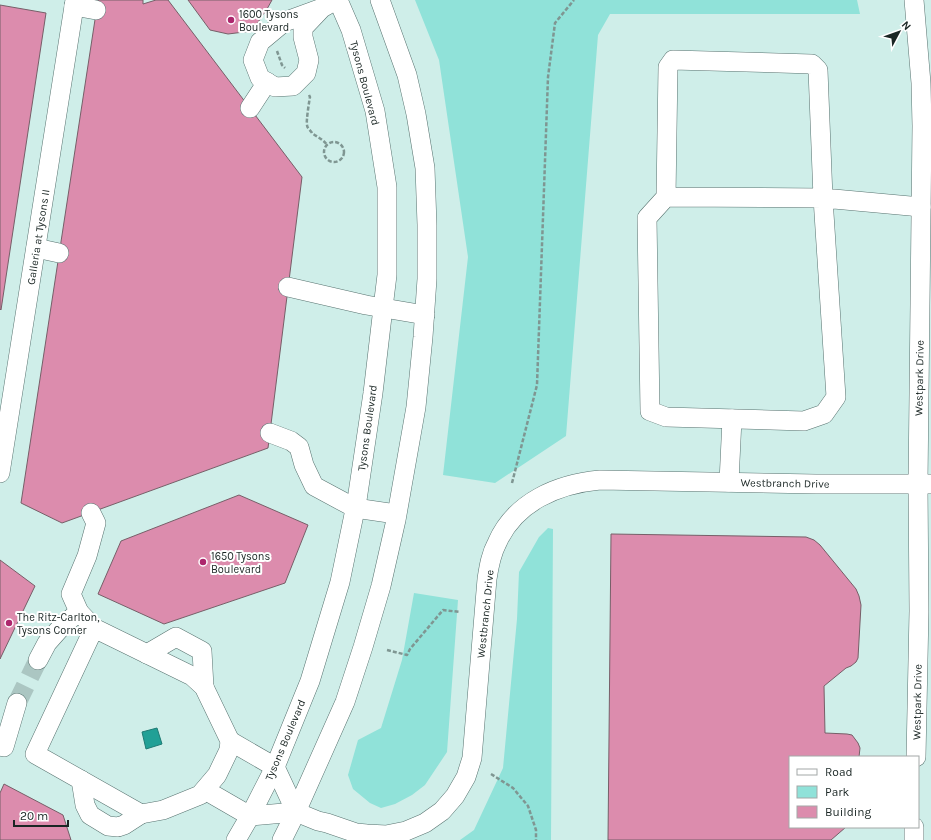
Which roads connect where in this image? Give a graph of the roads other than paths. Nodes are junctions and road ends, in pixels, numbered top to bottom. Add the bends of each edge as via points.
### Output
1 (380, 0) edge
2 (914, 0) edge
3 (75, 3) edge
4 (332, 3) edge
5 (96, 10) dead end
6 (267, 82) junction
7 (250, 108) dead end
8 (926, 126) edge
9 (666, 197) junction
10 (823, 198) junction
11 (921, 207) junction
12 (36, 248) junction
13 (59, 253) dead end
14 (288, 287) dead end
15 (383, 308) junction
16 (425, 315) junction
17 (732, 419) junction
18 (270, 432) dead end
19 (0, 473) edge
20 (730, 482) junction
21 (925, 484) edge
22 (355, 508) junction
23 (91, 513) dead end
24 (396, 514) junction
25 (79, 612) junction
26 (94, 628) junction
27 (147, 654) junction
28 (38, 660) tunnel mouth
29 (204, 687) junction
30 (17, 703) tunnel mouth
31 (230, 741) junction
32 (2, 749) edge
33 (34, 754) junction
34 (916, 756) edge
35 (275, 767) junction
36 (80, 780) junction
37 (205, 790) junction
38 (296, 812) junction
39 (140, 814) junction
40 (250, 816) junction
41 (914, 828) edge
42 (236, 840) edge
43 (282, 840) edge
44 (914, 840) edge

1 - 16 street via 407,75 425,168
2 - 8 street, Westpark Drive
3 - 5 street
3 - 12 street, Galleria at Tysons II
4 - 6 street via 284,22 260,42 253,60 260,78
4 - 6 street via 303,28 309,60 306,73 293,86 275,87
4 - 15 street, Tysons Boulevard via 351,30 374,111 386,187 387,275
6 - 7 street
8 - 11 street, Westpark Drive
9 - 10 street
9 - 10 street via 668,67 673,60 812,64 818,70
9 - 17 street via 647,218 650,411 666,416
10 - 11 street
10 - 17 street via 836,397 824,414 804,421
11 - 21 street, Westpark Drive
12 - 13 street
12 - 19 street, Galleria at Tysons II
14 - 15 street
15 - 16 street
15 - 22 street, Tysons Boulevard
16 - 24 street via 416,407
17 - 20 street
18 - 22 street via 299,447 314,486
20 - 21 street, Westbranch Drive
20 - 38 street, Westbranch Drive via 588,481 560,488 523,508 508,523 497,542 490,562 472,758 466,777 455,796 442,811 425,823 406,831 386,835 356,833
21 - 34 street, Westpark Drive
22 - 24 street
22 - 35 street, Tysons Boulevard via 340,582 310,681
23 - 25 street via 96,523 87,556 71,594
24 - 38 street via 381,586 345,702
25 - 26 street
25 - 28 street via 63,625
26 - 27 street
26 - 33 street
27 - 29 street via 192,676
27 - 29 street via 176,637 202,651
29 - 31 street
30 - 32 street
31 - 35 street
31 - 37 street via 229,750 217,775
32 - 33 street
33 - 36 street
35 - 38 street
35 - 40 street, Tysons Boulevard
36 - 39 street
36 - 39 street via 90,816 108,826 118,827
37 - 39 street via 200,795 163,810
37 - 40 street
38 - 40 street, Westbranch Drive
38 - 43 street
40 - 42 street, Tysons Boulevard
41 - 44 street

